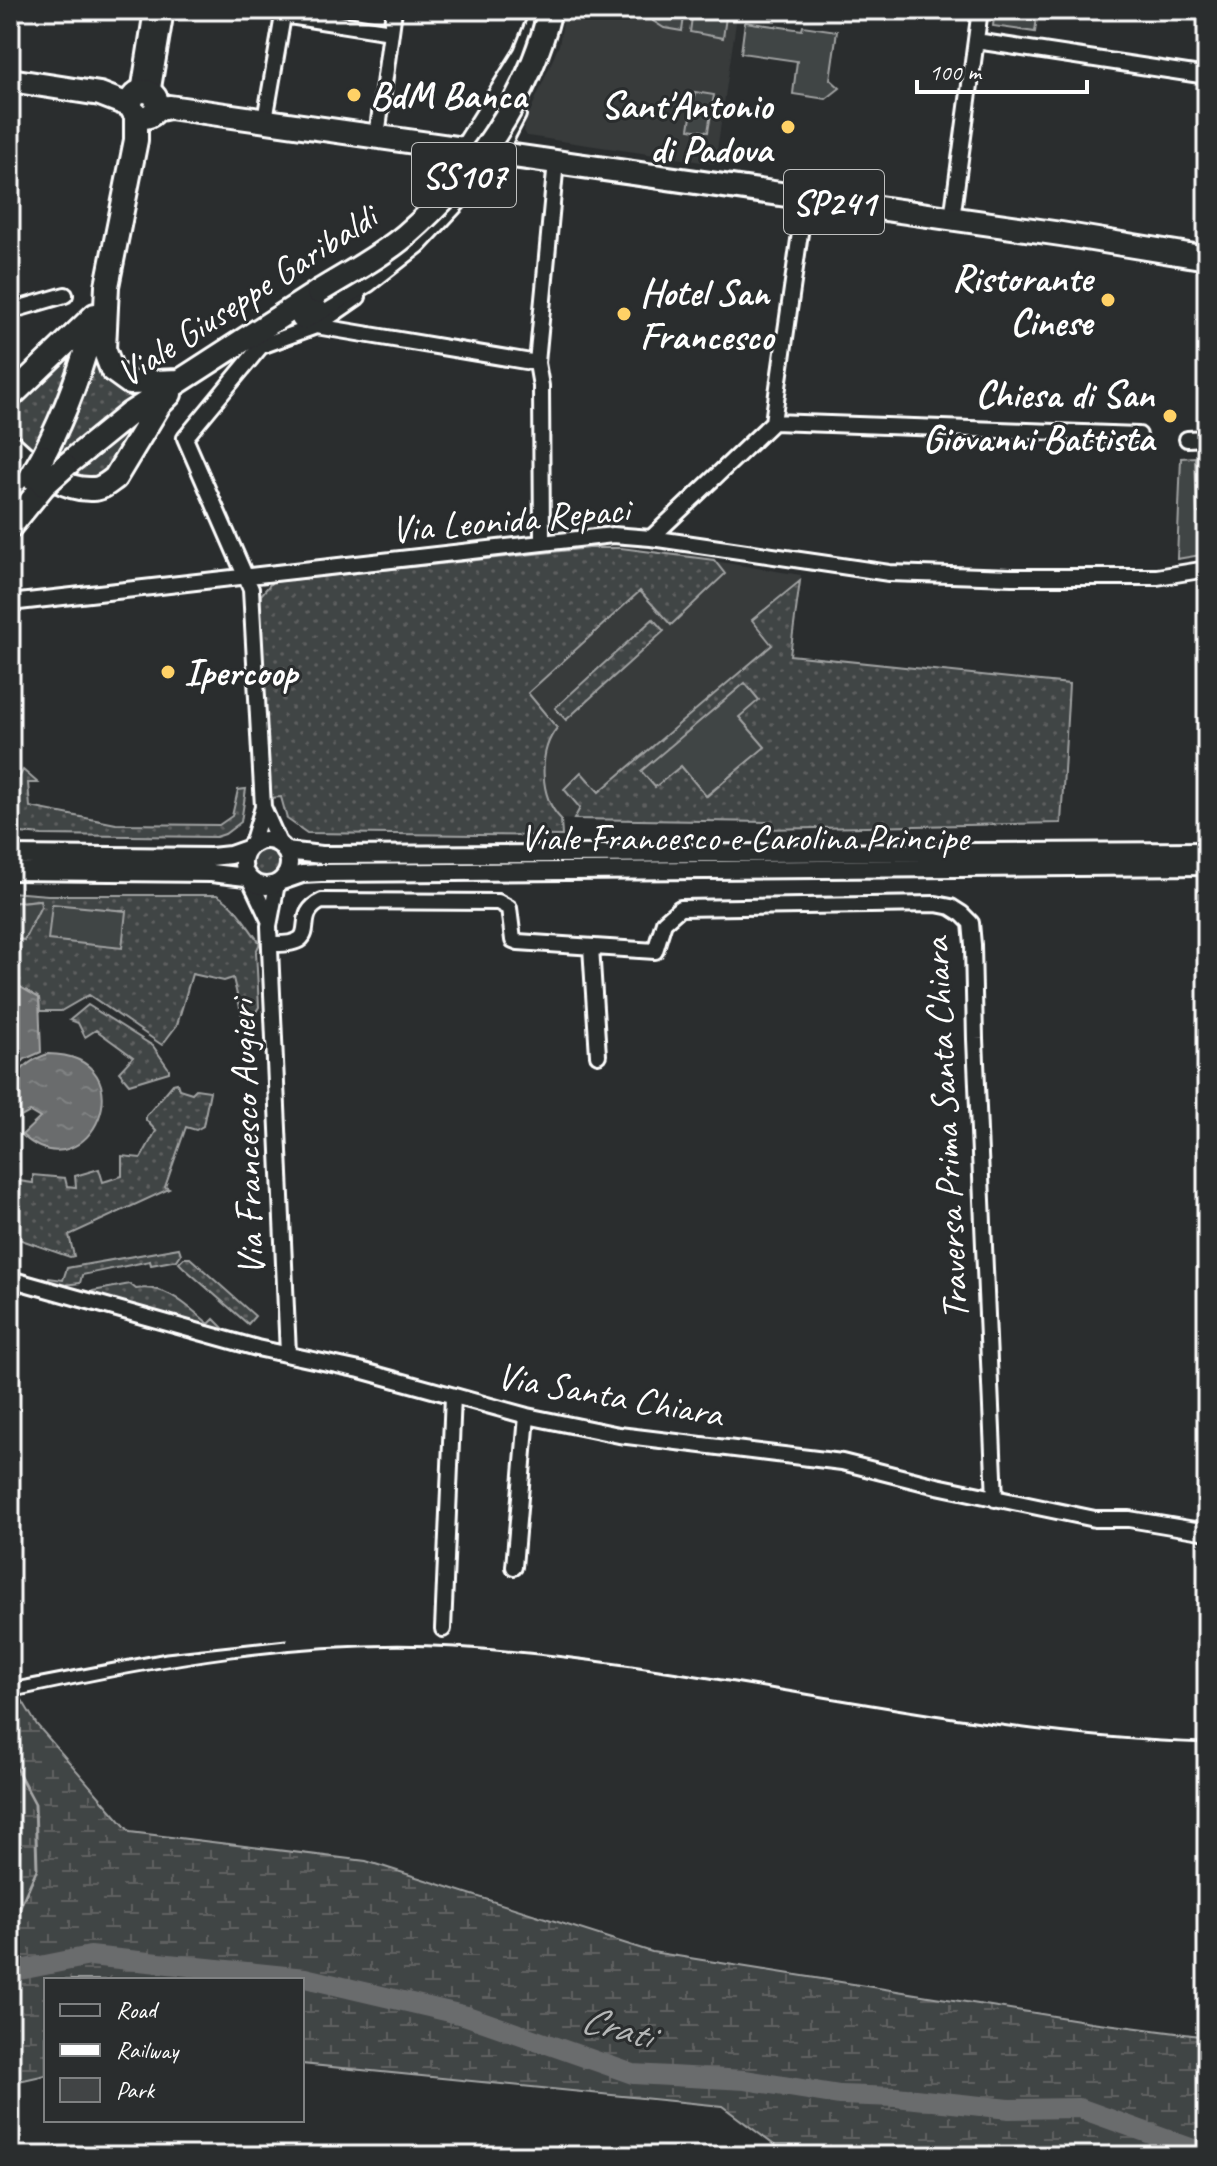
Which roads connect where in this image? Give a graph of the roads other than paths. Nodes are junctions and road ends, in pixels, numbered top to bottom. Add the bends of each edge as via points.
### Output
1 (152, 10) edge
2 (166, 10) edge
3 (394, 10) edge
4 (539, 10) edge
5 (550, 10) edge
6 (557, 10) edge
7 (980, 10) edge
8 (283, 13) edge
9 (391, 32) junction
10 (976, 41) junction
11 (1207, 76) edge
12 (10, 80) edge
13 (144, 105) junction
14 (265, 120) junction
15 (377, 136) junction
16 (462, 148) junction
17 (498, 154) junction
18 (556, 161) junction
19 (805, 198) junction
20 (952, 219) junction
21 (416, 242) junction
22 (1207, 258) edge
23 (107, 286) junction
24 (65, 295) dead end
25 (10, 311) edge
26 (96, 314) junction
27 (316, 326) junction
28 (259, 330) junction
29 (537, 363) junction
30 (185, 377) junction
31 (10, 397) edge
32 (773, 422) junction
33 (1139, 435) dead end
34 (1207, 438) edge
35 (1187, 439) dead end
36 (10, 445) edge
37 (38, 481) junction
38 (10, 519) edge
39 (10, 527) edge
40 (651, 538) junction
41 (542, 541) junction
42 (1207, 569) edge
43 (245, 575) junction
44 (10, 603) edge
45 (263, 807) junction
46 (249, 847) junction
47 (283, 848) junction
48 (1207, 851) edge
49 (10, 855) edge
50 (1207, 866) edge
51 (10, 871) edge
52 (249, 879) junction
53 (279, 882) junction
54 (269, 920) junction
55 (270, 944) junction
56 (591, 947) junction
57 (598, 1055) dead end
58 (10, 1279) edge
59 (288, 1354) junction
60 (453, 1396) junction
61 (527, 1416) junction
62 (995, 1499) junction
63 (1207, 1532) edge
64 (514, 1567) dead end
65 (443, 1629) dead end

1 - 13 street
2 - 13 street
3 - 9 street
4 - 16 street via 522,52
5 - 28 main road, Viale Giuseppe Garibaldi / SS107, bridge via 524,85 498,130 436,207 403,237
6 - 17 street via 532,88
7 - 10 street
8 - 9 street
8 - 14 street
9 - 15 street
10 - 11 street
10 - 20 street
12 - 13 main road, SP241
13 - 14 main road, SP241
13 - 23 main road
14 - 15 main road, SP241
15 - 16 main road, SP241
16 - 17 main road, SP241
17 - 18 main road, SP241
17 - 21 main road
18 - 19 main road, SP241
18 - 29 street
19 - 20 main road, SP241
19 - 32 street
20 - 22 main road, SP241
21 - 27 street via 377,284
21 - 28 main road via 366,281 304,318
23 - 26 main road
23 - 30 main road via 104,349 112,370 130,383
24 - 25 street
26 - 31 main road
26 - 37 main road, bridge via 81,371 43,456
27 - 29 street
27 - 43 street via 261,346 185,438
28 - 30 main road, Viale Giuseppe Garibaldi / SS107
29 - 41 street
30 - 36 main road via 159,405 115,478 104,487 64,482
30 - 37 main road, Viale Giuseppe Garibaldi / SS107, bridge
32 - 33 street
32 - 40 street
34 - 35 street
37 - 38 main road
37 - 39 main road, SS107
40 - 41 street, Via Leonida Repaci via 613,535
40 - 42 street, Via Leonida Repaci via 889,573 1157,577
41 - 43 street, Via Leonida Repaci
43 - 44 street, Via Leonida Repaci
43 - 45 street via 251,589
45 - 46 street
45 - 47 street
46 - 47 street, Viale Francesco e Carolina Principe via 265,840
46 - 49 street, Viale Francesco e Carolina Principe via 211,857
46 - 52 street via 242,863
47 - 48 street, Viale Francesco e Carolina Principe via 322,855
47 - 53 street via 289,866
50 - 53 street, Viale Francesco e Carolina Principe via 321,873
51 - 52 street, Viale Francesco e Carolina Principe via 211,873
52 - 53 street, Viale Francesco e Carolina Principe via 266,887
52 - 54 street, Via Francesco Augieri
53 - 54 street, Via Francesco Augieri
54 - 55 street, Via Francesco Augieri
55 - 56 street, Traversa Prima Santa Chiara via 300,941 308,914 322,901 489,901 509,908 513,940
55 - 59 street, Via Francesco Augieri
56 - 57 street
56 - 62 street, Traversa Prima Santa Chiara via 655,951 664,922 687,907 936,904 951,907 971,923
58 - 59 street, Via Santa Chiara
59 - 60 street, Via Santa Chiara
60 - 61 street, Via Santa Chiara
60 - 65 street
61 - 62 street, Via Santa Chiara via 619,1435 842,1462
61 - 64 street
62 - 63 street, Via Santa Chiara via 1095,1519

